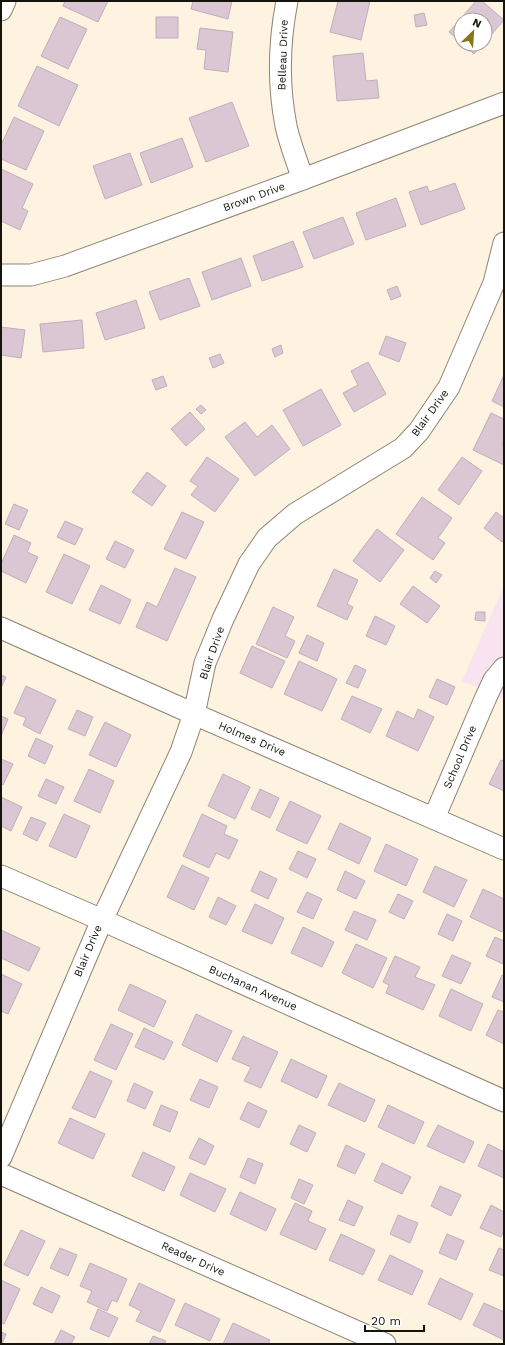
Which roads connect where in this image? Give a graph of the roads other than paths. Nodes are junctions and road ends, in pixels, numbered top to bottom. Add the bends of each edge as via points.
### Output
1 (5, 1) edge
2 (287, 1) edge
3 (1, 10) edge
4 (504, 106) edge
5 (302, 180) junction
6 (504, 243) edge
7 (1, 275) edge
8 (1, 628) edge
9 (504, 668) edge
10 (194, 714) junction
11 (434, 818) junction
12 (504, 849) edge
13 (1, 876) edge
14 (102, 920) junction
15 (504, 1101) edge
16 (1, 1157) edge
17 (1, 1174) edge
18 (385, 1344) edge

1 - 3 street
2 - 5 street, Belleau Drive via 282,26 280,82 286,127
4 - 5 street, Brown Drive
5 - 7 street, Brown Drive via 65,266 31,275
6 - 10 street, Blair Drive via 494,283 449,387 419,431 403,448 295,514 267,538 249,564 206,663
8 - 10 street, Holmes Drive
9 - 11 street, School Drive via 494,680 486,697
10 - 11 street, Holmes Drive
10 - 14 street, Blair Drive via 181,752
11 - 12 street, Holmes Drive
13 - 14 street, Buchanan Avenue
14 - 15 street, Buchanan Avenue
14 - 16 street, Blair Drive
17 - 18 street, Reader Drive

